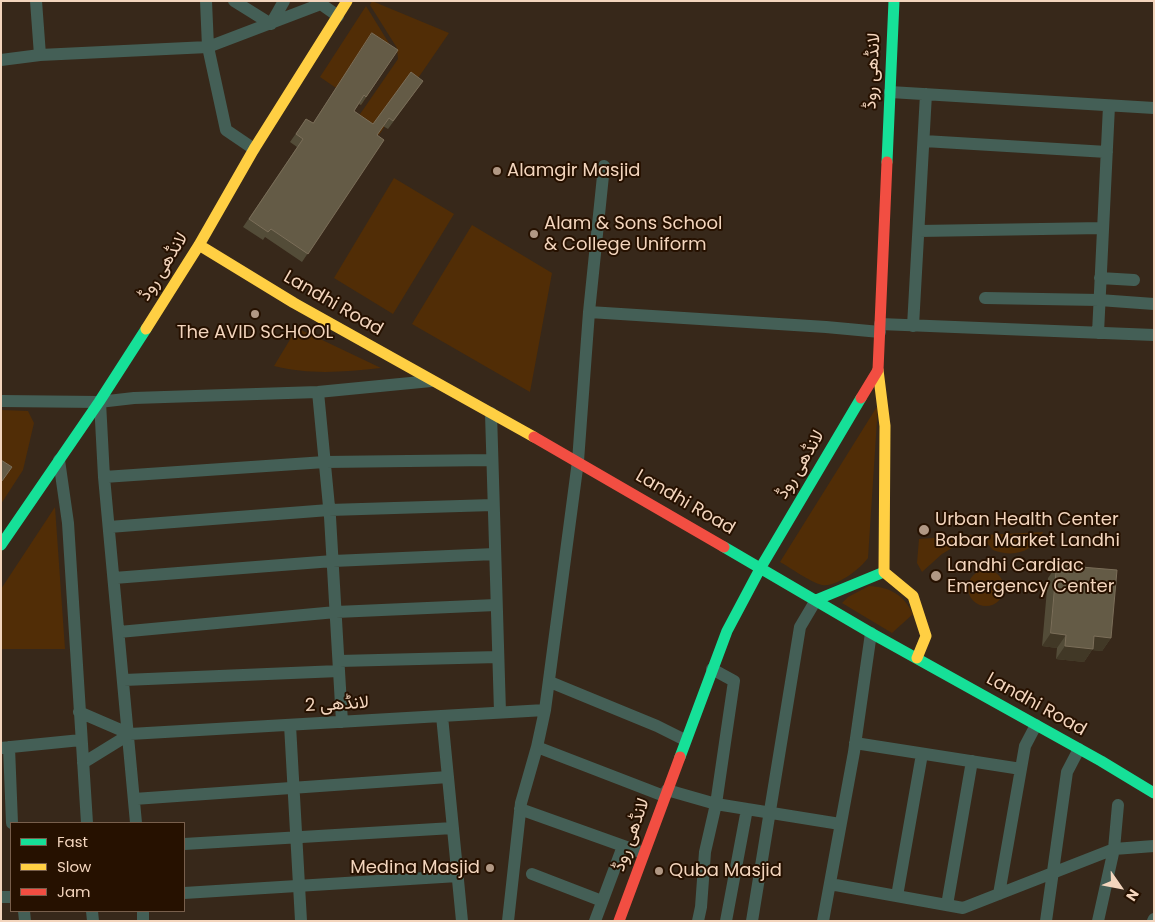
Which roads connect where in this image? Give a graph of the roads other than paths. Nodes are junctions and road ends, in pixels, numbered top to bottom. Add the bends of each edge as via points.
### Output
1 (36, 1) edge
2 (206, 1) edge
3 (234, 1) edge
4 (284, 1) edge
5 (347, 1) edge
6 (894, 1) edge
7 (338, 16) junction
8 (272, 24) junction
9 (208, 47) junction
10 (40, 55) junction
11 (1, 60) edge
12 (890, 92) junction
13 (926, 94) junction
14 (1109, 106) junction
15 (1154, 108) edge
16 (924, 141) junction
17 (254, 149) junction
18 (1106, 152) junction
19 (604, 166) dead end
20 (1103, 228) junction
21 (918, 231) junction
22 (198, 245) junction
23 (1100, 278) junction
24 (1134, 280) dead end
25 (985, 298) dead end
26 (1099, 300) junction
27 (1154, 304) edge
28 (589, 312) junction
29 (913, 326) junction
30 (880, 328) junction
31 (1098, 333) junction
32 (1154, 335) edge
33 (878, 370) junction
34 (431, 381) junction
35 (318, 392) junction
36 (1, 400) edge
37 (100, 402) junction
38 (491, 413) junction
39 (59, 460) junction
40 (492, 460) junction
41 (578, 461) junction
42 (325, 462) junction
43 (104, 477) junction
44 (494, 504) junction
45 (329, 510) junction
46 (109, 527) junction
47 (1, 545) edge
48 (495, 554) junction
49 (333, 561) junction
50 (761, 567) junction
51 (884, 572) junction
52 (114, 578) junction
53 (816, 600) junction
54 (496, 605) junction
55 (336, 612) junction
56 (119, 632) junction
57 (871, 633) junction
58 (498, 657) junction
59 (916, 658) junction
60 (339, 666) junction
61 (712, 669) junction
62 (124, 680) junction
63 (550, 682) junction
64 (545, 709) junction
65 (79, 712) junction
66 (500, 712) junction
67 (442, 716) junction
68 (342, 722) junction
69 (1036, 724) junction
70 (290, 725) junction
71 (130, 734) junction
72 (81, 740) junction
73 (685, 740) junction
74 (855, 743) junction
75 (536, 747) junction
76 (5, 748) edge
77 (1079, 749) junction
78 (922, 754) junction
79 (972, 761) junction
80 (83, 763) junction
81 (1021, 769) junction
82 (448, 777) junction
83 (293, 787) junction
84 (666, 793) junction
85 (1154, 793) edge
86 (134, 799) junction
87 (716, 804) junction
88 (1118, 805) dead end
89 (520, 809) junction
90 (747, 809) junction
91 (770, 813) junction
92 (12, 822) edge
93 (87, 822) edge
94 (136, 822) edge
95 (840, 824) junction
96 (454, 828) junction
97 (296, 836) junction
98 (185, 844) edge
99 (623, 846) junction
100 (1154, 846) edge
101 (1114, 849) junction
102 (643, 853) junction
103 (1051, 873) junction
104 (532, 874) dead end
105 (458, 876) junction
106 (830, 884) junction
107 (299, 887) junction
108 (185, 893) edge
109 (999, 894) junction
110 (897, 896) junction
111 (602, 901) junction
112 (947, 905) junction
113 (301, 921) edge
114 (462, 921) edge
115 (508, 921) edge
116 (595, 921) edge
117 (619, 921) edge
118 (698, 921) edge
119 (726, 921) edge
120 (752, 921) edge
121 (823, 921) edge
122 (1046, 921) edge
123 (1098, 921) edge

1 - 10 street
2 - 9 street
3 - 8 street
4 - 8 street
5 - 7 main road, لانڈھی روڈ
6 - 12 main road, لانڈھی روڈ
7 - 8 street via 321,4
7 - 17 main road, لانڈھی روڈ
8 - 9 street
9 - 10 street
9 - 17 street via 226,130
10 - 11 street
12 - 13 street
12 - 30 main road, لانڈھی روڈ
13 - 14 street
13 - 16 street
14 - 15 street
14 - 18 street
16 - 18 street
16 - 21 street
17 - 22 main road, لانڈھی روڈ
18 - 20 street
19 - 28 street
20 - 21 street
20 - 23 street
21 - 29 street
22 - 34 main road, Landhi Road
22 - 37 main road, لانڈھی روڈ
23 - 24 street
23 - 26 street
25 - 26 street
26 - 27 street
26 - 31 street
28 - 30 street
28 - 41 street
29 - 30 street
29 - 31 street
30 - 33 main road, لانڈھی روڈ
31 - 32 street
33 - 50 main road, لانڈھی روڈ
33 - 51 main road via 885,426
34 - 35 street
34 - 38 main road, Landhi Road
35 - 37 street
35 - 42 street
36 - 37 street
37 - 39 main road, لانڈھی روڈ
37 - 43 street
38 - 40 street
38 - 41 main road, Landhi Road
39 - 47 main road, لانڈھی روڈ
39 - 65 street via 68,523
40 - 42 street
40 - 44 street
41 - 50 main road, Landhi Road
41 - 63 street
42 - 43 street
42 - 45 street
43 - 46 street
44 - 45 street
44 - 48 street
45 - 46 street
45 - 49 street
46 - 52 street
48 - 49 street
48 - 54 street
49 - 52 street
49 - 55 street
50 - 53 main road, Landhi Road
50 - 61 main road, لانڈھی روڈ via 727,631
51 - 53 main road
51 - 59 main road via 913,596 926,636
52 - 56 street
53 - 57 main road, Landhi Road
53 - 91 street via 800,627
54 - 55 street
54 - 58 street
55 - 56 street
55 - 60 street
56 - 62 street
57 - 59 main road, Landhi Road
57 - 74 street
58 - 60 street
58 - 66 street
59 - 69 main road, Landhi Road
60 - 62 street
60 - 68 street
61 - 73 main road, لانڈھی روڈ
61 - 87 street via 734,681
62 - 71 street
63 - 64 street
63 - 73 street
64 - 66 street, لانڈھی 2
64 - 75 street
65 - 71 street
65 - 72 street
66 - 67 street, لانڈھی 2
67 - 68 street, لانڈھی 2
67 - 82 street
68 - 70 street, لانڈھی 2
69 - 77 main road, Landhi Road
69 - 81 street via 1025,746
70 - 71 street, لانڈھی 2
70 - 83 street
71 - 80 street
71 - 86 street
72 - 76 street
72 - 80 street
73 - 84 main road, لانڈھی روڈ
74 - 78 street
74 - 95 street
75 - 84 street
75 - 89 street
76 - 92 street
77 - 85 main road, Landhi Road
77 - 103 street via 1066,772
78 - 79 street
78 - 110 street
79 - 81 street
79 - 112 street
80 - 93 street
81 - 109 street
82 - 83 street
82 - 96 street
83 - 86 street
83 - 97 street
84 - 87 street
84 - 102 main road, لانڈھی روڈ
86 - 94 street
87 - 90 street
87 - 118 street via 705,852
88 - 101 street
89 - 99 street
89 - 115 street
90 - 91 street
90 - 119 street
91 - 95 street
91 - 120 street
95 - 106 street
96 - 97 street
96 - 105 street
97 - 98 street
97 - 107 street
99 - 102 street
99 - 111 street
100 - 101 street
101 - 103 street
101 - 123 street
102 - 117 main road, لانڈھی روڈ
103 - 109 street
103 - 122 street
104 - 111 street
105 - 107 street
105 - 114 street
106 - 110 street
106 - 121 street
107 - 108 street
107 - 113 street
109 - 112 street via 963,908
110 - 112 street
111 - 116 street

